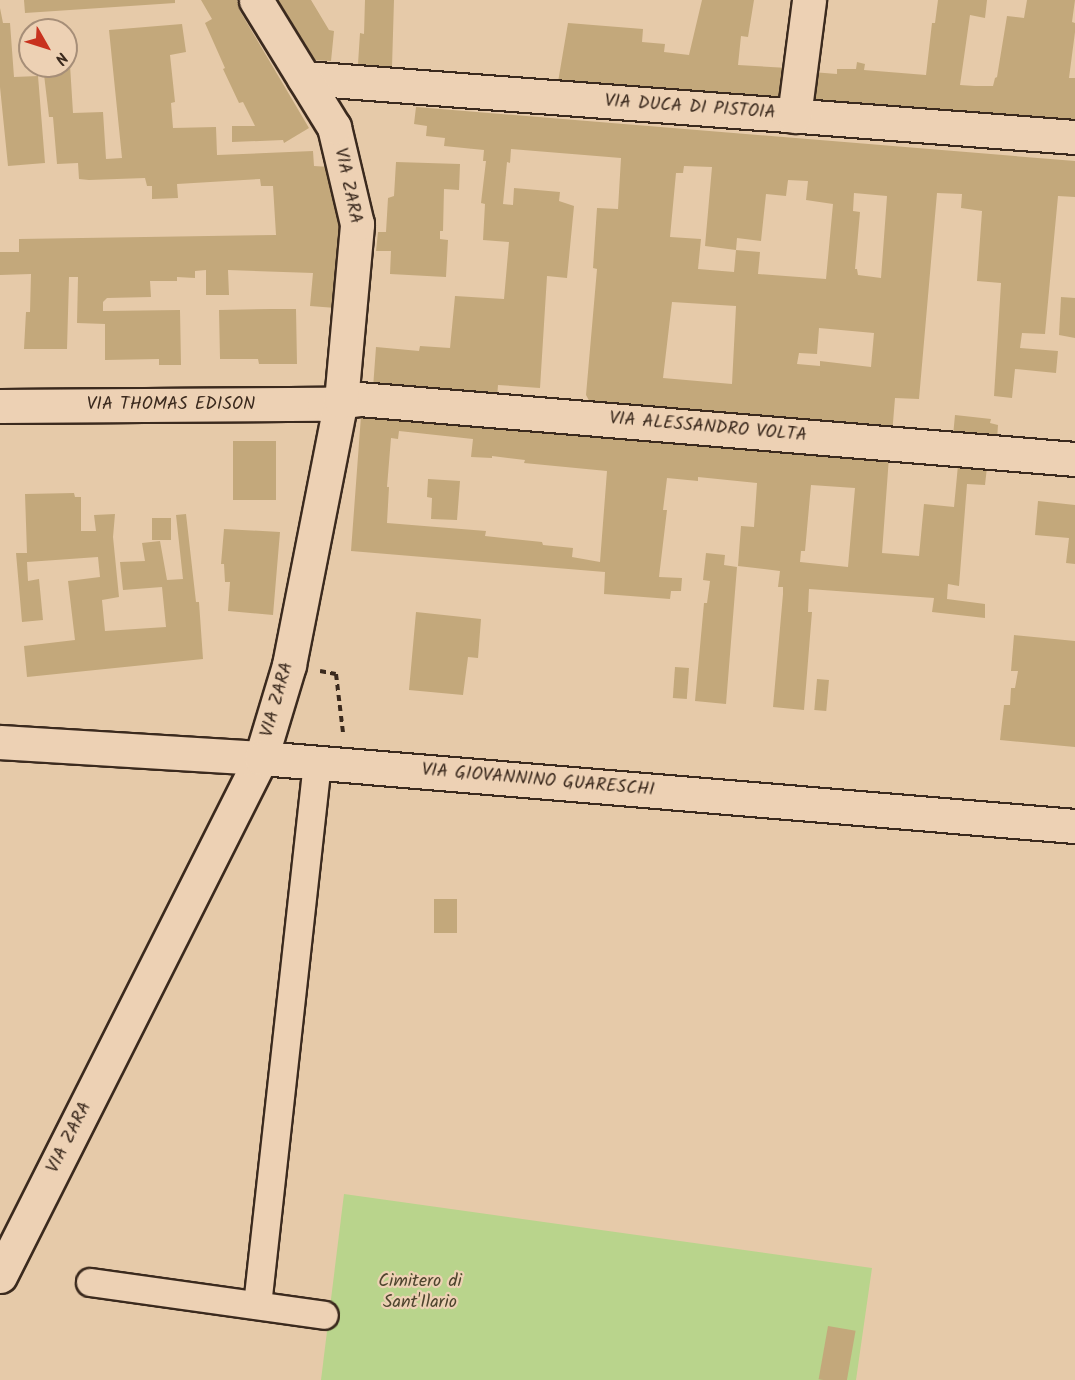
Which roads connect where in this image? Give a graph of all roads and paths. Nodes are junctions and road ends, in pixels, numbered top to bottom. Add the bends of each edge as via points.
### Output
1 (256, 0) edge
2 (809, 0) edge
3 (304, 78) junction
4 (794, 116) junction
5 (1075, 137) edge
6 (341, 401) junction
7 (0, 406) edge
8 (1075, 459) edge
9 (0, 742) edge
10 (261, 758) junction
11 (317, 762) junction
12 (1075, 826) edge
13 (0, 1276) edge
14 (90, 1282) dead end
15 (257, 1305) junction
16 (324, 1315) dead end

1 - 3 street, VIA ZARA
2 - 4 street
3 - 4 street, VIA DUCA DI PISTOIA
3 - 6 street, VIA ZARA via 334,127 357,224
4 - 5 street, VIA DUCA DI PISTOIA
6 - 7 street, VIA THOMAS EDISON
6 - 8 street, VIA ALESSANDRO VOLTA via 359,399
6 - 10 street, VIA ZARA via 289,665
9 - 10 street, VIA GIOVANNINO GUARESCHI
10 - 11 street, VIA GIOVANNINO GUARESCHI
10 - 13 street, VIA ZARA
11 - 12 street, VIA GIOVANNINO GUARESCHI
11 - 15 street
14 - 15 street
15 - 16 street

